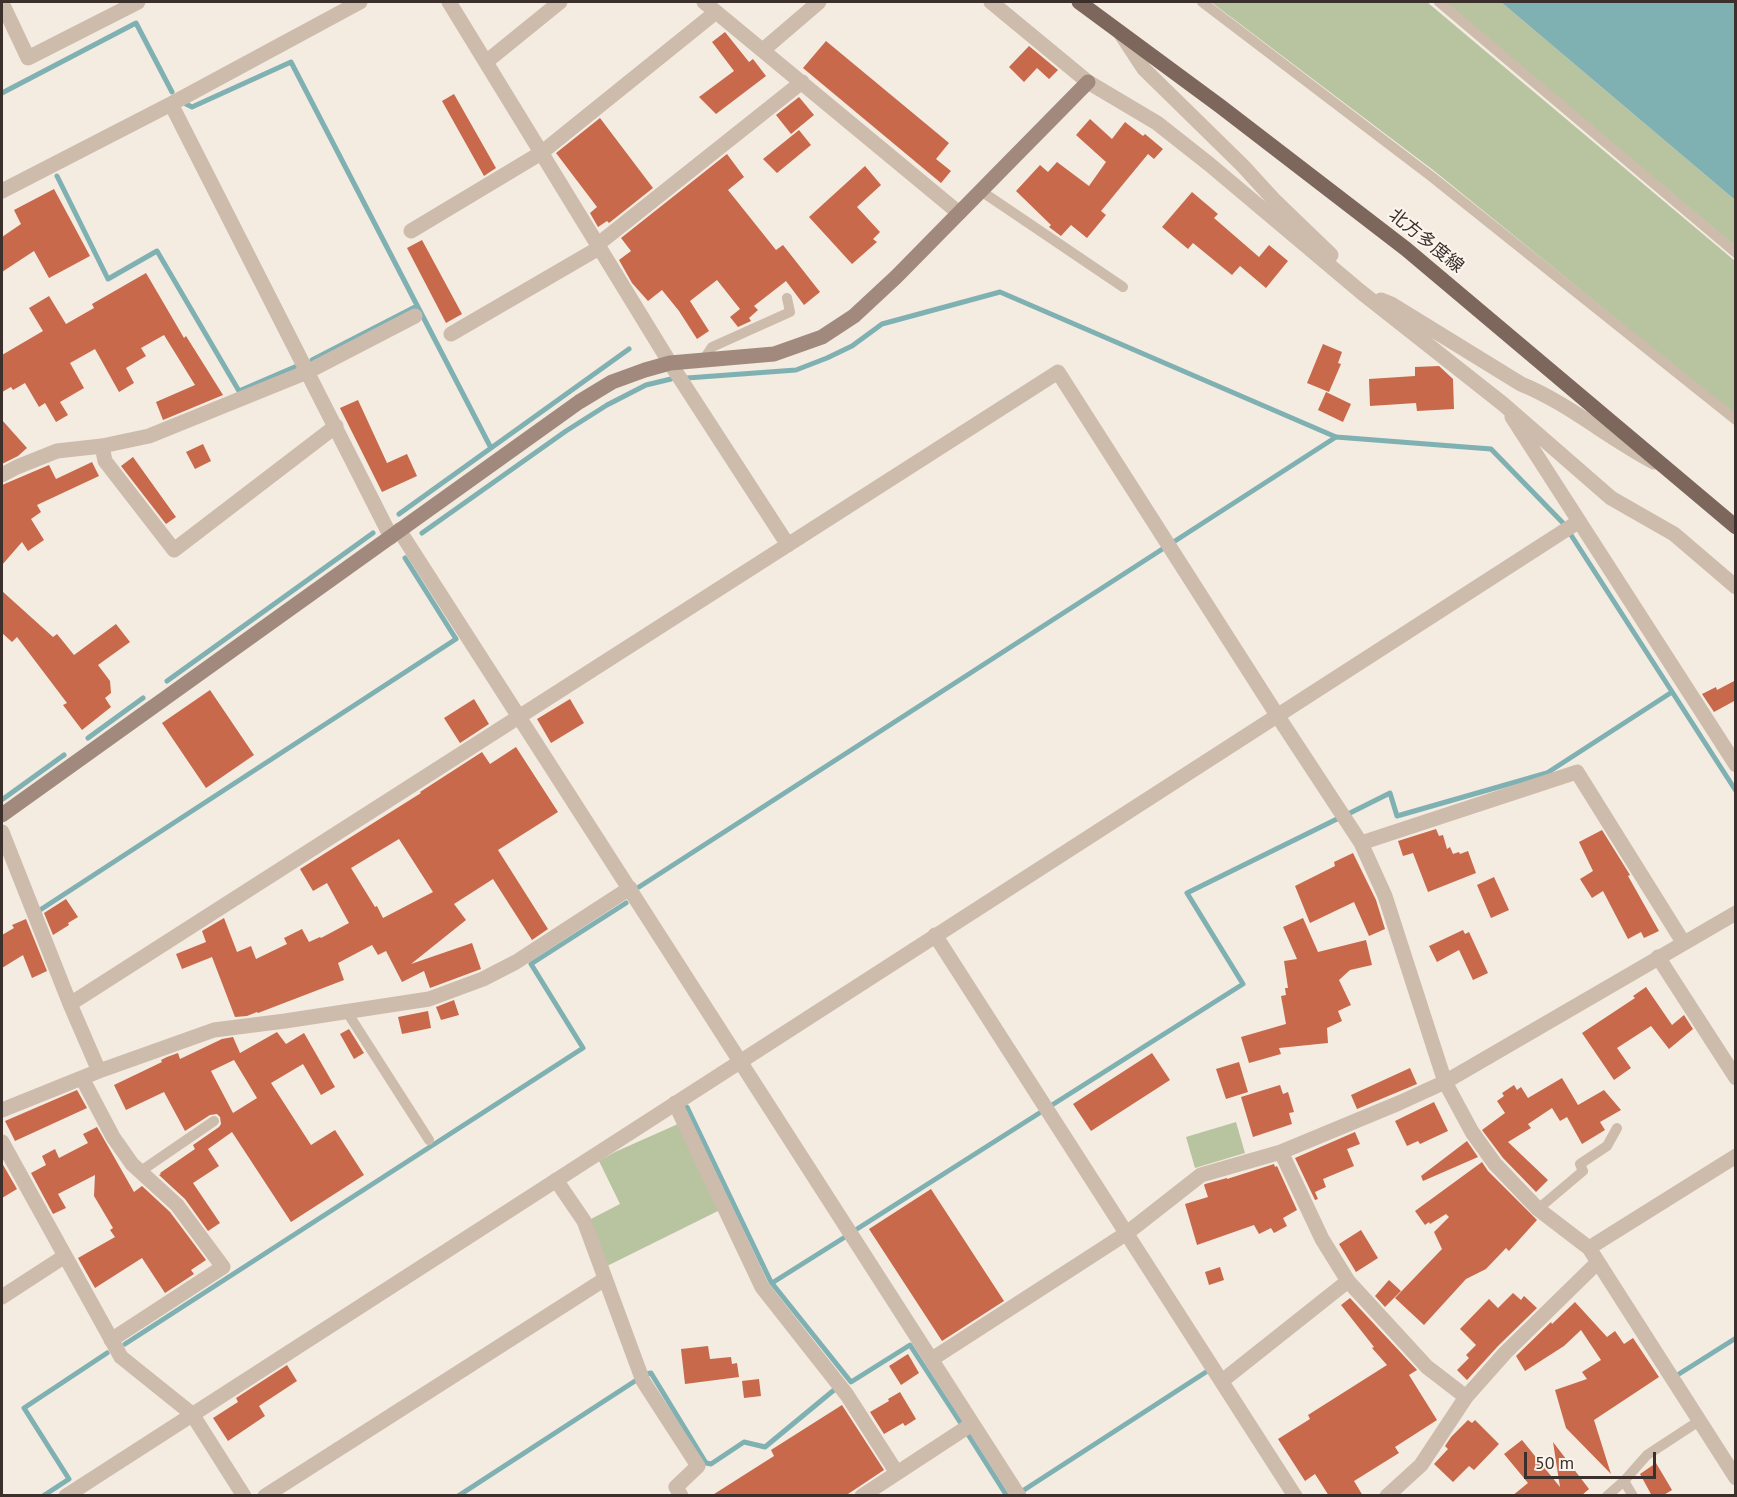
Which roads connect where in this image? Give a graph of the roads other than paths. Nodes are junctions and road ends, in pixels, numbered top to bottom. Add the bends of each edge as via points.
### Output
1 (138, 2) edge
2 (360, 2) edge
3 (449, 2) edge
4 (560, 2) edge
5 (704, 2) edge
6 (819, 2) edge
7 (991, 2) edge
8 (1078, 2) edge
9 (1202, 2) edge
10 (1439, 2) edge
11 (2, 3) edge
12 (716, 12) junction
13 (1120, 32) junction
14 (763, 50) junction
15 (486, 62) junction
16 (802, 82) junction
17 (1088, 82) junction
18 (171, 104) junction
19 (541, 153) junction
20 (2, 191) edge
21 (981, 191) junction
22 (959, 213) junction
23 (411, 231) dead end
24 (598, 247) junction
25 (1736, 253) edge
26 (1123, 287) dead end
27 (1360, 292) junction
28 (787, 298) dead end
29 (415, 316) dead end
30 (451, 334) dead end
31 (704, 359) junction
32 (670, 363) junction
33 (308, 372) junction
34 (1503, 404) junction
35 (1736, 420) edge
36 (336, 426) junction
37 (102, 447) junction
38 (1672, 472) junction
39 (2, 475) edge
40 (1578, 522) junction
41 (1736, 527) edge
42 (395, 533) junction
43 (788, 545) junction
44 (1736, 587) edge
45 (1277, 715) junction
46 (519, 717) junction
47 (1736, 765) edge
48 (2, 815) edge
49 (2, 832) edge
50 (1361, 843) junction
51 (630, 888) junction
52 (1736, 913) edge
53 (934, 935) junction
54 (1683, 942) junction
55 (1658, 957) junction
56 (70, 1004) junction
57 (348, 1012) junction
58 (741, 1061) junction
59 (99, 1071) junction
60 (82, 1078) junction
61 (1736, 1078) edge
62 (1445, 1082) junction
63 (675, 1103) junction
64 (2, 1110) edge
65 (214, 1121) dead end
66 (1617, 1128) dead end
67 (429, 1140) dead end
68 (2, 1142) edge
69 (1281, 1152) junction
70 (1736, 1156) edge
71 (141, 1171) junction
72 (556, 1180) junction
73 (1538, 1209) junction
74 (1127, 1233) junction
75 (1589, 1248) junction
76 (65, 1256) junction
77 (1598, 1262) junction
78 (605, 1279) junction
79 (1348, 1281) junction
80 (2, 1297) edge
81 (111, 1340) junction
82 (932, 1359) junction
83 (1222, 1381) junction
84 (1466, 1397) junction
85 (192, 1414) junction
86 (1699, 1421) junction
87 (972, 1424) junction
88 (897, 1473) junction
89 (1736, 1478) edge
90 (1624, 1481) junction
91 (66, 1496) edge
92 (244, 1496) edge
93 (265, 1496) edge
94 (681, 1496) edge
95 (862, 1496) edge
96 (1019, 1496) edge
97 (1295, 1496) edge
98 (1387, 1496) edge
99 (1607, 1496) edge
100 (1634, 1496) edge

1 - 11 street via 28,58
2 - 18 street
3 - 15 street
4 - 15 street
5 - 12 street
6 - 14 street
7 - 17 street
8 - 13 main road, 北方多度線
9 - 35 lane via 1432,177
10 - 25 lane
12 - 14 street
12 - 19 street
13 - 27 street via 1144,69 1338,262
13 - 38 main road, 北方多度線 via 1406,249
14 - 16 street
15 - 19 street
16 - 22 street
16 - 24 street
17 - 21 street
17 - 27 street via 1157,123
18 - 20 street
18 - 33 street
19 - 23 street
19 - 24 street
21 - 22 street
21 - 26 lane
22 - 31 street via 854,316 822,337 774,354
24 - 30 street
24 - 32 street
27 - 34 street
27 - 38 street via 1391,304
28 - 31 lane via 790,312 712,347
29 - 33 street
31 - 32 street
32 - 42 street via 612,382 579,402
32 - 43 street
33 - 36 street
33 - 37 street via 149,436
34 - 40 street
34 - 44 street via 1611,498 1674,534
36 - 37 street via 174,550 105,461
36 - 42 street
37 - 39 street via 57,451
38 - 41 main road, 北方多度線
40 - 45 street
40 - 47 street
42 - 46 street
42 - 48 street
43 - 45 street via 1058,372
43 - 46 street
45 - 50 street
45 - 53 street
46 - 51 street
46 - 56 street
49 - 56 street
50 - 54 street via 1577,772
50 - 62 street via 1385,896
51 - 57 street via 483,979 429,999
51 - 58 street
52 - 54 street
53 - 58 street
53 - 74 street
54 - 55 street
55 - 61 street
55 - 62 street
56 - 59 street
57 - 59 street via 214,1030
57 - 67 lane
58 - 63 street
58 - 82 street
59 - 60 street
60 - 64 street
60 - 71 street via 113,1137
62 - 69 street
62 - 73 street via 1495,1164
63 - 72 street
63 - 88 street via 762,1287 847,1395
65 - 71 lane
66 - 73 lane via 1607,1146 1580,1164 1583,1171
68 - 76 street
69 - 74 street via 1201,1175
69 - 79 street via 1322,1239
70 - 75 street
71 - 81 street via 177,1206 224,1267
72 - 78 street via 584,1221
72 - 85 street
73 - 75 street
74 - 82 street
74 - 83 street
75 - 77 street
76 - 80 street
76 - 81 street
77 - 84 street
77 - 86 street
78 - 93 street
78 - 94 street via 643,1381 698,1466 676,1487
79 - 83 street
79 - 84 street via 1427,1367
81 - 85 street via 121,1357
82 - 87 street
83 - 97 street
84 - 98 street via 1421,1465
85 - 91 street
85 - 92 street
86 - 89 street
86 - 90 lane via 1647,1455
87 - 88 street
87 - 96 street
88 - 95 street
90 - 99 lane
90 - 100 lane

